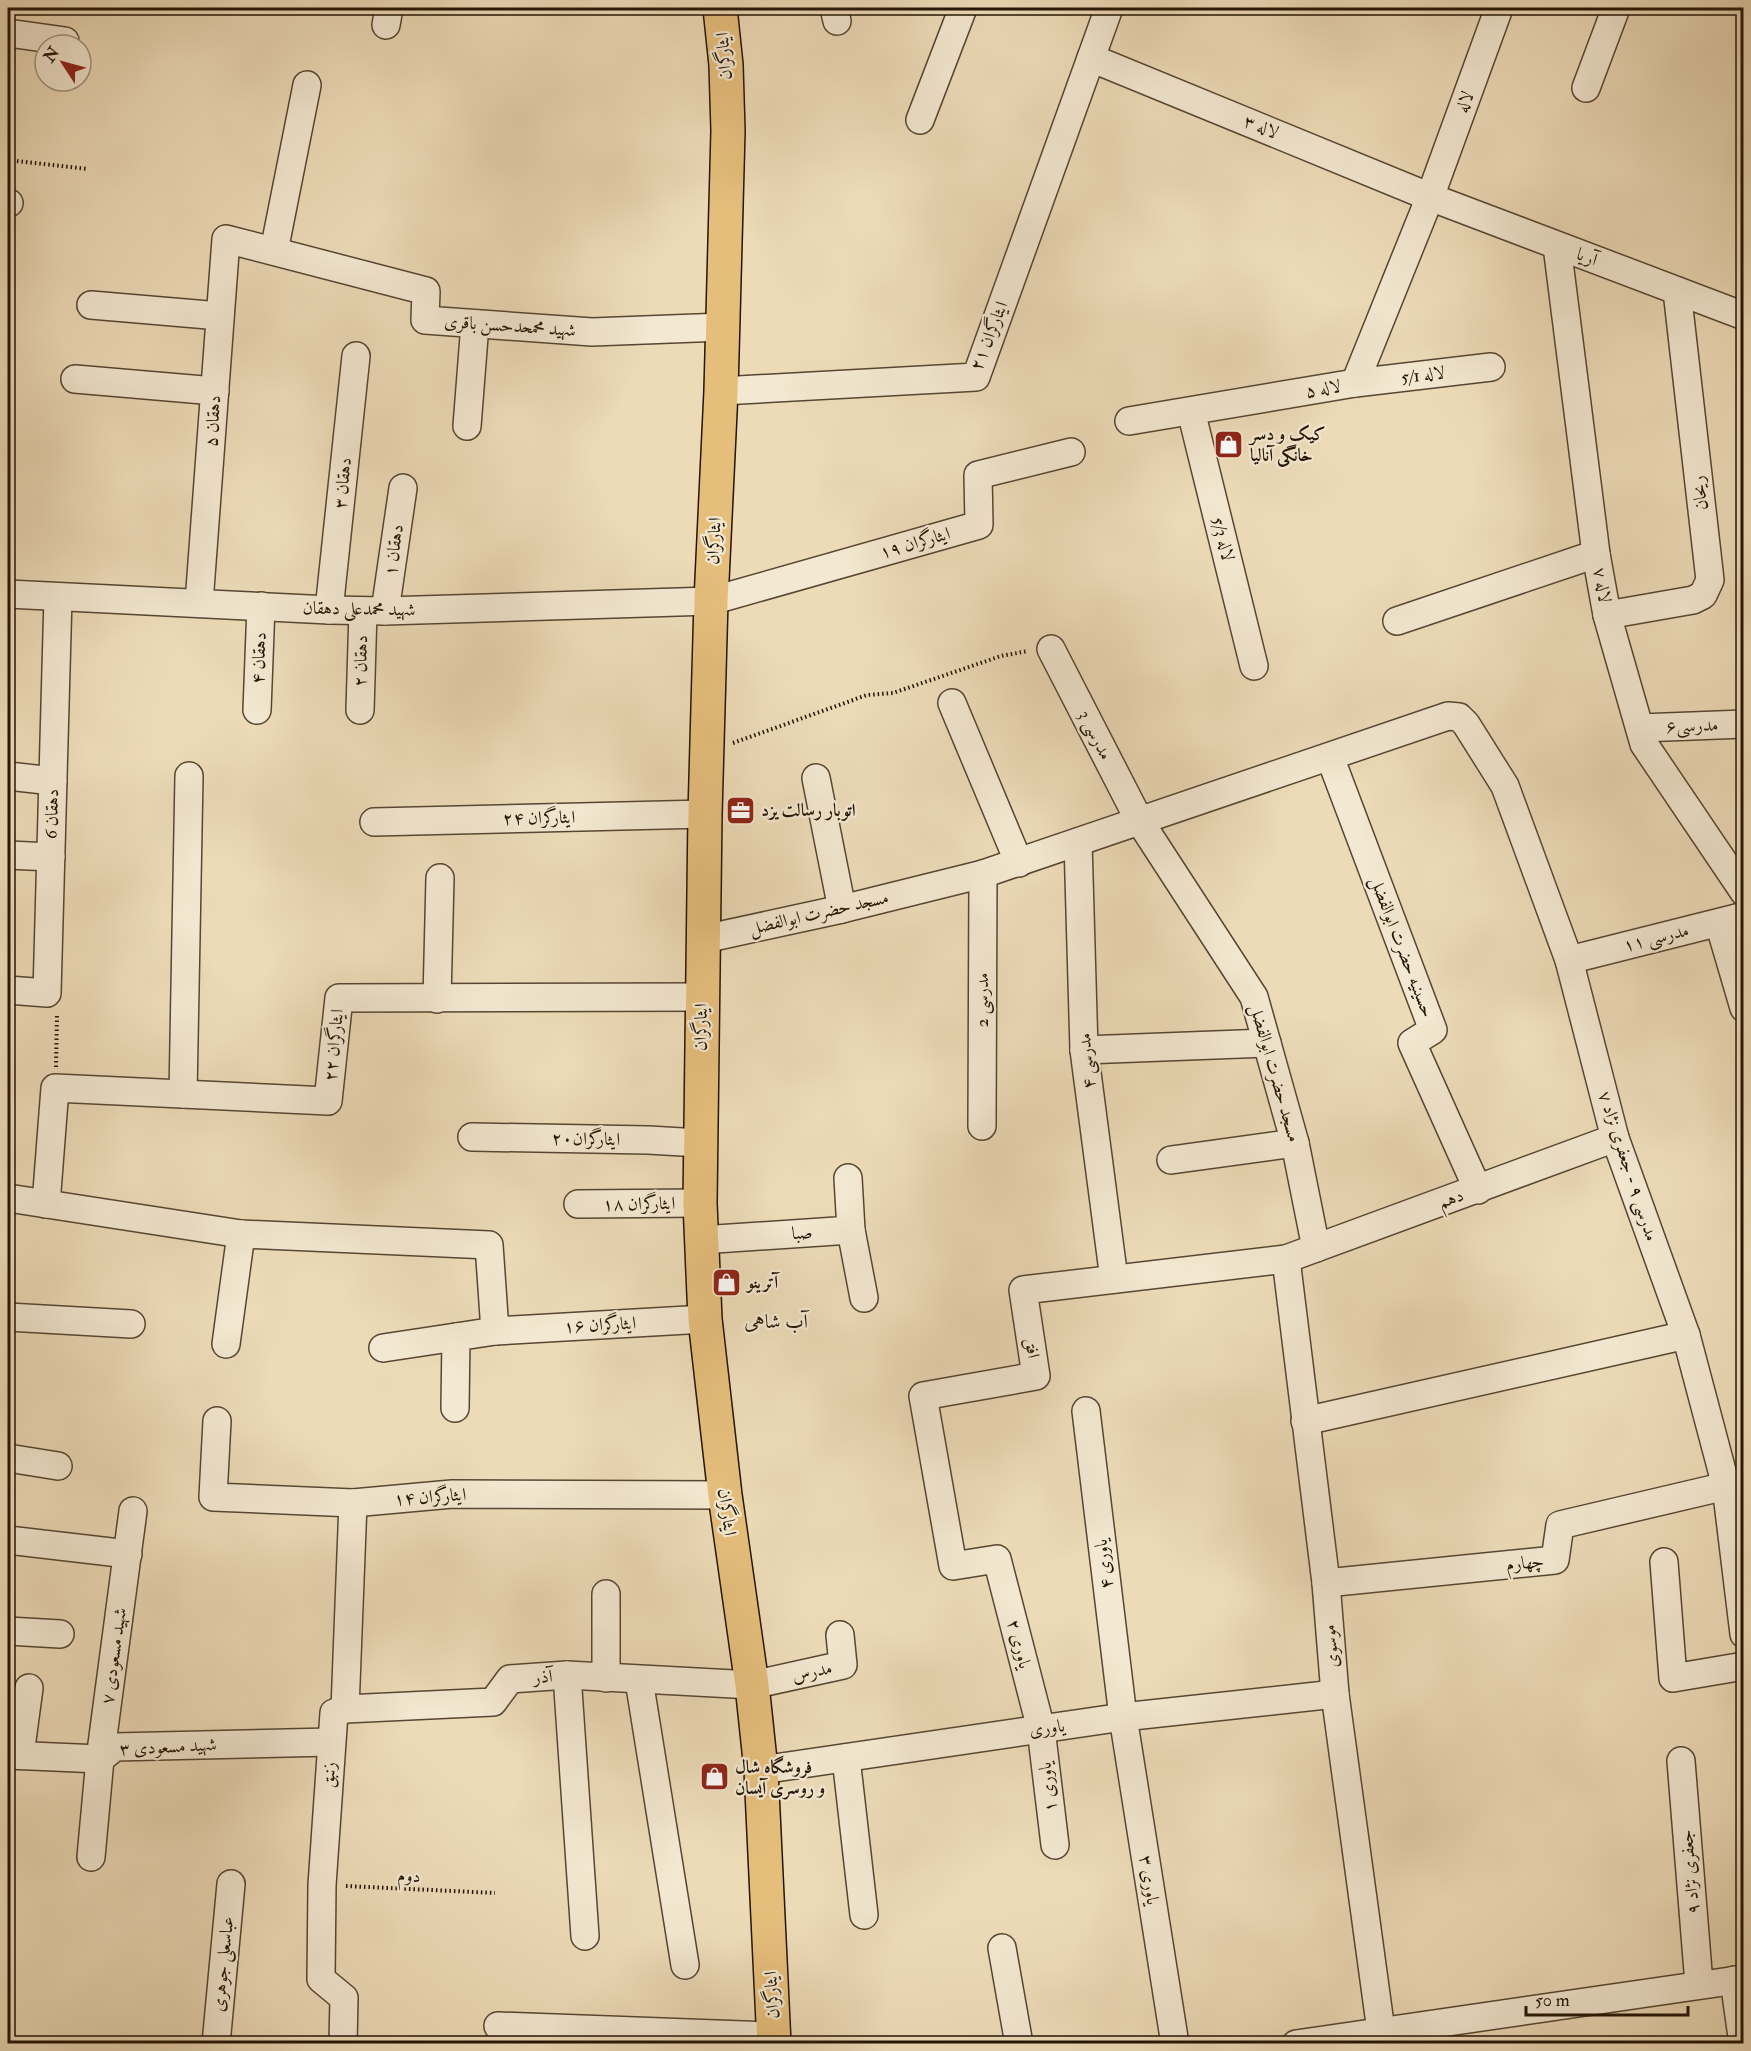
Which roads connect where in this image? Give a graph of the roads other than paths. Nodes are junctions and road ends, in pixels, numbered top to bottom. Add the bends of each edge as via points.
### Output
1 (720, 8) edge
2 (963, 8) edge
3 (1109, 8) edge
4 (1499, 8) edge
5 (1616, 8) edge
6 (8, 33) edge
7 (33, 37) edge
8 (1090, 58) junction
9 (307, 85) dead end
10 (1586, 88) dead end
11 (920, 120) dead end
12 (1430, 197) junction
13 (226, 238) joint
14 (1557, 246) junction
15 (274, 251) junction
16 (1677, 291) junction
17 (91, 305) dead end
18 (220, 316) junction
19 (1743, 316) edge
20 (475, 324) junction
21 (723, 327) junction
22 (356, 356) dead end
23 (1491, 367) dead end
24 (75, 379) dead end
25 (1355, 383) junction
26 (215, 391) junction
27 (721, 391) junction
28 (1191, 411) junction
29 (1129, 421) dead end
30 (467, 426) dead end
31 (1071, 452) dead end
32 (403, 488) dead end
33 (1596, 554) junction
34 (8, 594) edge
35 (58, 597) junction
36 (711, 602) junction
37 (199, 603) junction
38 (261, 606) junction
39 (329, 610) junction
40 (374, 611) junction
41 (1607, 615) junction
42 (1397, 621) dead end
43 (1051, 649) road end
44 (1254, 666) dead end
45 (952, 703) dead end
46 (256, 710) dead end
47 (360, 710) dead end
48 (1459, 717) joint
49 (1743, 724) edge
50 (1640, 728) junction
51 (1330, 757) junction
52 (8, 776) edge
53 (189, 776) dead end
54 (816, 778) dead end
55 (53, 781) junction
56 (705, 814) junction
57 (1139, 820) junction
58 (374, 822) dead end
59 (1078, 842) junction
60 (8, 855) edge
61 (51, 857) junction
62 (1019, 863) junction
63 (983, 874) junction
64 (440, 878) dead end
65 (1743, 892) edge
66 (842, 909) junction
67 (1731, 919) edge
68 (704, 939) junction
69 (1569, 960) junction
70 (8, 990) edge
71 (702, 997) junction
72 (436, 999) junction
73 (1743, 1008) edge
74 (1267, 1043) junction
75 (1084, 1050) junction
76 (183, 1094) junction
77 (982, 1126) dead end
78 (472, 1137) dead end
79 (1615, 1138) junction
80 (700, 1143) junction
81 (1295, 1143) junction
82 (1171, 1160) dead end
83 (848, 1178) dead end
84 (1478, 1190) junction
85 (8, 1198) edge
86 (700, 1203) junction
87 (46, 1204) junction
88 (578, 1204) dead end
89 (851, 1230) junction
90 (242, 1234) junction
91 (701, 1240) junction
92 (1316, 1248) junction
93 (1286, 1259) junction
94 (1114, 1279) junction
95 (864, 1298) dead end
96 (8, 1317) edge
97 (705, 1319) junction
98 (131, 1324) dead end
99 (495, 1331) junction
100 (1686, 1335) junction
101 (456, 1337) junction
102 (226, 1344) dead end
103 (383, 1348) dead end
104 (455, 1408) dead end
105 (1086, 1411) dead end
106 (217, 1421) dead end
107 (1305, 1421) junction
108 (8, 1458) edge
109 (58, 1466) dead end
110 (1726, 1486) junction
111 (725, 1495) junction
112 (353, 1503) junction
113 (133, 1511) dead end
114 (8, 1540) edge
115 (128, 1554) junction
116 (997, 1559) joint
117 (1664, 1563) dead end
118 (1326, 1583) junction
119 (606, 1594) dead end
120 (8, 1631) edge
121 (60, 1634) dead end
122 (1743, 1634) edge
123 (840, 1635) dead end
124 (1743, 1666) edge
125 (567, 1675) junction
126 (606, 1678) junction
127 (639, 1680) junction
128 (752, 1685) junction
129 (29, 1688) dead end
130 (1335, 1694) junction
131 (345, 1709) junction
132 (1123, 1717) junction
133 (1041, 1729) junction
134 (331, 1742) junction
135 (14, 1755) edge
136 (846, 1758) junction
137 (100, 1759) junction
138 (1681, 1761) dead end
139 (761, 1770) junction
140 (1055, 1845) dead end
141 (91, 1857) dead end
142 (231, 1884) dead end
143 (864, 1915) dead end
144 (585, 1936) dead end
145 (1002, 1948) dead end
146 (685, 1965) dead end
147 (1738, 1979) edge
148 (1699, 1984) junction
149 (498, 2026) dead end
150 (1382, 2031) junction
151 (774, 2040) edge
152 (1324, 2041) edge
153 (216, 2043) edge
154 (343, 2043) edge
155 (1019, 2043) edge
156 (1175, 2043) edge
157 (1296, 2043) edge
158 (1743, 2043) edge

1 - 21 main road, ایثارگران via 728,131
2 - 11 street
3 - 8 street
4 - 12 street, لاله
5 - 10 street
6 - 7 street
8 - 12 street, لاله ۳
8 - 27 street, ایثارگران ۲۱ via 976,377
9 - 15 street
12 - 14 street, آریا
12 - 25 street, لاله ۵
13 - 15 street, شهید محمحدحسن باقری
13 - 18 street, دهقان ۵
14 - 16 street, آریا
14 - 33 street, لاله ۷
15 - 20 street, شهید محمحدحسن باقری via 426,291 425,320
16 - 19 street, آریا
16 - 41 street, ریحان via 1710,580 1703,595 1693,600
17 - 18 street
18 - 26 street, دهقان ۵
20 - 21 street, شهید محمحدحسن باقری via 592,332
20 - 30 street
21 - 27 main road, ایثارگران
22 - 39 street, دهقان ۳
23 - 25 street, لاله 5/1
24 - 26 street
25 - 28 street, لاله ۵
26 - 37 street, دهقان ۵
27 - 36 main road, ایثارگران
28 - 29 street, لاله ۵
28 - 44 street, لاله 5/3
31 - 36 street, ایثارگران ۱‍۹ via 978,475 979,525
32 - 40 street, دهقان ۱
33 - 41 street, لاله ۷
33 - 42 street
34 - 35 street, شهید محمدعلی دهقان
35 - 37 street, شهید محمدعلی دهقان
35 - 55 street, دهقان 6
36 - 40 street, شهید محمدعلی دهقان
36 - 56 main road, ایثارگران
37 - 38 street, شهید محمدعلی دهقان
38 - 39 street, شهید محمدعلی دهقان
38 - 46 street, دهقان ۴
39 - 40 street, شهید محمدعلی دهقان
40 - 47 street, دهقان ۲
41 - 50 street, لاله ۷
43 - 57 street, مدرسی 3
45 - 62 street
48 - 51 street, مسجد حضرت ابوالفضل via 1448,716
48 - 69 street, مدرسی ۹ - جعفری نژاد ۷ via 1505,786
49 - 50 street, مدرسی۶
50 - 65 street, لاله ۷ via 1644,744
51 - 57 street, مسجد حضرت ابوالفضل
51 - 84 street, حسینیه حضرت ابوالفضل via 1433,1030 1412,1043
52 - 55 street
53 - 76 street
54 - 66 street
55 - 61 street, دهقان 6
56 - 58 street, ایثارگران ۲۴
56 - 68 main road, ایثارگران
57 - 59 street, مسجد حضرت ابوالفضل
57 - 74 street, مسجد حضرت ابوالفضل via 1254,997
59 - 62 street, مسجد حضرت ابوالفضل
59 - 75 street, مدرسی ۴
60 - 61 street
61 - 70 street, دهقان 6 via 47,993
62 - 63 street, مسجد حضرت ابوالفضل
63 - 66 street, مسجد حضرت ابوالفضل
63 - 77 street, مدرسی 2
64 - 72 street
66 - 68 street, مسجد حضرت ابوالفضل
67 - 69 street, مدرسی ۱۱
67 - 73 street
68 - 71 main road, ایثارگران
69 - 79 street, مدرسی ۹ - جعفری نژاد ۷
71 - 72 street, ایثارگران ۲۲
71 - 80 main road, ایثارگران
72 - 76 street, ایثارگران ۲۲ via 339,998 328,1101
74 - 75 street
74 - 81 street, مسجد حضرت ابوالفضل
75 - 94 street, مدرسی ۴
76 - 87 street, ایثارگران ۲۲ via 55,1088
78 - 80 street, ۲۰ایثارگران
79 - 84 street, دهم
79 - 100 street, مدرسی ۹ - جعفری نژاد ۷
80 - 86 main road, ایثارگران
81 - 82 street
81 - 92 street, مسجد حضرت ابوالفضل
83 - 89 street
84 - 92 street, دهم
85 - 87 street
86 - 88 street, ایثارگران ۱۸
86 - 91 main road, ایثارگران
87 - 90 street
89 - 91 street, صبا
89 - 95 street
90 - 99 street via 489,1245
90 - 102 street
91 - 97 main road, ایثارگران
92 - 93 street, دهم
93 - 94 street, افق
93 - 107 street, موسوی
94 - 116 street, افق via 1023,1290 1036,1376 922,1396 953,1566
96 - 98 street
97 - 99 street, ایثارگران ۱۶
97 - 111 main road, ایثارگران
99 - 101 street, ایثارگران ۱۶
100 - 107 street
100 - 110 street, مدرسی ۹ - جعفری نژاد ۷
101 - 103 street, ایثارگران ۱۶
101 - 104 street
105 - 132 street, یاوری ۴
106 - 112 street, ایثارگران ۱۴ via 213,1497
107 - 118 street, موسوی
108 - 109 street
110 - 118 street, چهارم via 1560,1525 1555,1560
110 - 122 street, مدرسی ۹ - جعفری نژاد ۷
111 - 112 street, ایثارگران ۱۴ via 452,1494
111 - 128 main road, ایثارگران
112 - 131 street, زنبق
113 - 115 street, شهید مسعودی ۷
114 - 115 street
115 - 137 street, شهید مسعودی ۷
116 - 133 street, یاوری ۲
117 - 124 street via 1673,1678
118 - 130 street, موسوی
119 - 126 street
120 - 121 street
123 - 128 street, مدرس via 843,1665
125 - 126 street, آذر
125 - 131 street, آذر via 510,1679 493,1702
125 - 144 street
126 - 127 street, آذر
127 - 128 street, آذر
127 - 146 street
128 - 139 main road, ایثارگران
129 - 135 street
130 - 132 street, یاوری
130 - 150 street, موسوی
131 - 134 street, زنبق via 334,1713
132 - 133 street, یاوری
132 - 156 street, یاوری ۳
133 - 136 street, یاوری
133 - 140 street, یاوری ۱
134 - 137 street, شهید مسعودی ۳ via 115,1747
134 - 154 street, زنبق via 321,1979 344,1998
135 - 137 street, شهید مسعودی ۳
136 - 139 street, یاوری
136 - 143 street
137 - 141 street, شهید مسعودی ۷
138 - 148 street, جعفری نژاد ۹
139 - 151 main road, ایثارگران
142 - 153 street, عباسعلی جوهری
145 - 155 street
147 - 148 street
147 - 158 street
148 - 150 street
149 - 151 street
150 - 152 street
152 - 157 street

